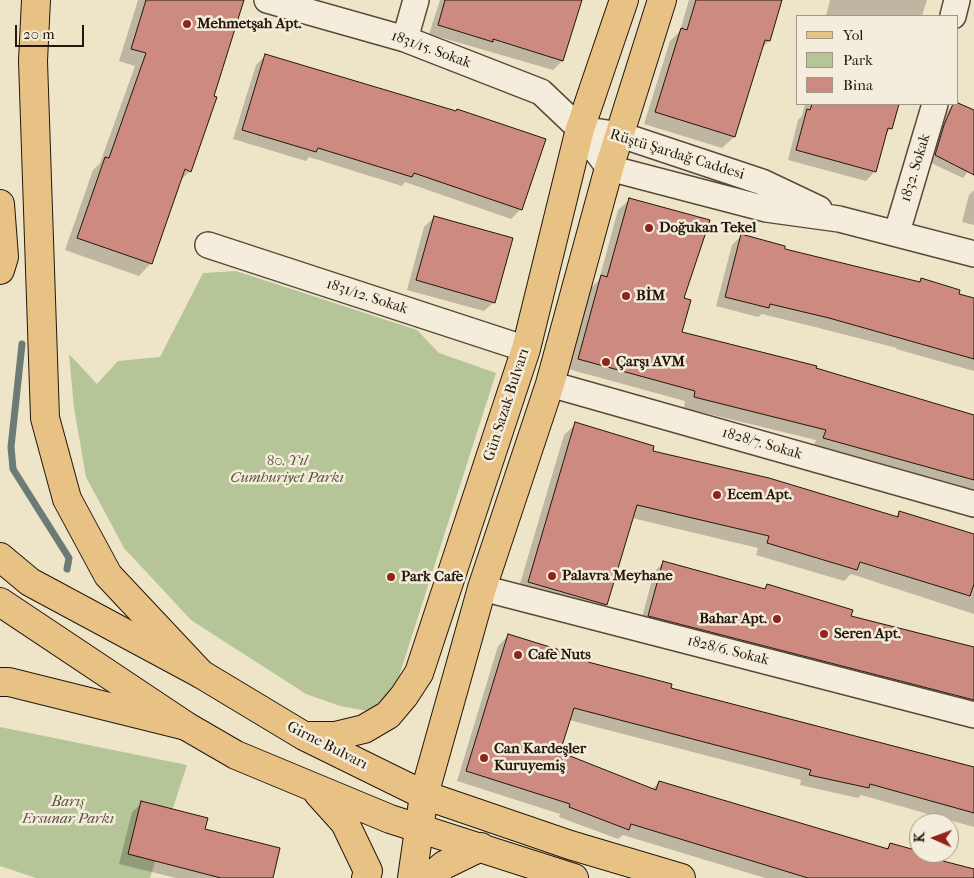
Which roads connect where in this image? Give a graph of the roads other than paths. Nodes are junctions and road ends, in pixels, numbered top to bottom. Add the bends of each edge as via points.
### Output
1 (36, 0) edge
2 (267, 0) edge
3 (416, 0) edge
4 (624, 0) edge
5 (662, 0) edge
6 (957, 0) edge
7 (953, 15) edge
8 (405, 39) junction
9 (935, 105) edge
10 (580, 129) junction
11 (621, 135) junction
12 (609, 168) junction
13 (0, 204) edge
14 (839, 219) junction
15 (897, 232) junction
16 (208, 245) dead end
17 (974, 254) edge
18 (0, 270) edge
19 (526, 349) junction
20 (550, 384) junction
21 (974, 504) edge
22 (0, 557) edge
23 (482, 588) junction
24 (0, 602) edge
25 (201, 674) junction
26 (0, 682) edge
27 (974, 715) edge
28 (186, 726) junction
29 (304, 736) junction
30 (315, 789) junction
31 (424, 795) junction
32 (421, 828) junction
33 (481, 848) junction
34 (366, 878) edge
35 (412, 878) edge
36 (429, 878) edge
37 (574, 878) edge
38 (681, 878) edge

1 - 25 main road via 33,60 45,418 67,499 108,575
2 - 8 street, 1831/15. Sokak
3 - 8 street
4 - 10 main road, Gün Sazak Bulvarı
5 - 11 main road
6 - 7 street
8 - 10 street, 1831/15. Sokak via 541,92
9 - 15 street, 1832. Sokak
10 - 11 street, Rüştü Şardağ Caddesi
10 - 12 street, Rüştü Şardağ Caddesi
10 - 19 main road, Gün Sazak Bulvarı
11 - 12 main road
11 - 14 street, Rüştü Şardağ Caddesi via 762,182
12 - 14 street, Rüştü Şardağ Caddesi via 766,209
12 - 20 main road
13 - 18 main road via 4,257
14 - 15 street, Rüştü Şardağ Caddesi
15 - 17 street, Rüştü Şardağ Caddesi
16 - 19 street, 1831/12. Sokak
19 - 29 main road, Gün Sazak Bulvarı via 419,673 388,715 364,728 335,736
20 - 21 street, 1828/7. Sokak
20 - 23 main road
22 - 25 main road, Girne Bulvarı via 30,582
23 - 27 street, 1828/6. Sokak
23 - 31 main road
24 - 28 main road
25 - 29 main road, Girne Bulvarı
26 - 28 main road
28 - 30 main road via 236,755
29 - 31 main road, Girne Bulvarı
30 - 32 main road
30 - 34 main road via 345,822 368,871
31 - 32 main road
31 - 38 main road, Girne Bulvarı via 570,845
32 - 33 main road
32 - 35 main road
33 - 36 main road via 444,865
33 - 37 main road

